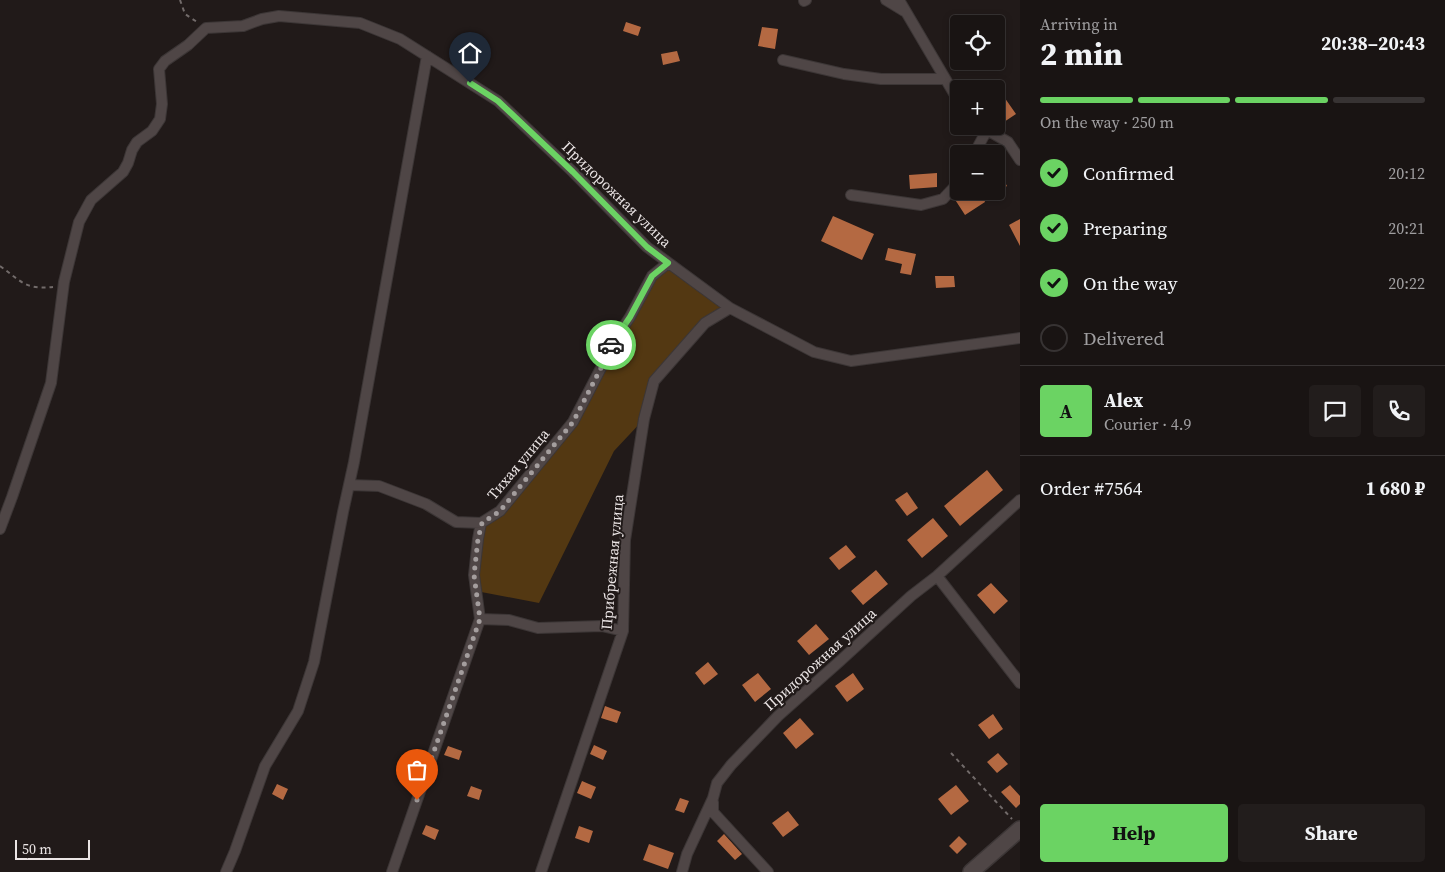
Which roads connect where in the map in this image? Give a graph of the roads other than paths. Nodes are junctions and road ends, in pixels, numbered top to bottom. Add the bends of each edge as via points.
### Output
1 (886, 0) edge
2 (899, 0) edge
3 (905, 12) junction
4 (427, 56) junction
5 (783, 60) dead end
6 (944, 79) junction
7 (950, 88) edge
8 (996, 135) edge
9 (1020, 160) edge
10 (950, 192) edge
11 (851, 195) dead end
12 (668, 263) junction
13 (730, 308) junction
14 (1020, 338) edge
15 (349, 485) junction
16 (1020, 500) edge
17 (482, 523) junction
18 (0, 529) edge
19 (937, 576) junction
20 (480, 619) junction
21 (622, 631) junction
22 (1020, 683) edge
23 (713, 798) junction
24 (1017, 825) edge
25 (226, 872) edge
26 (392, 872) edge
27 (541, 872) edge
28 (682, 872) edge
29 (768, 872) edge
30 (971, 872) edge

1 - 3 street
2 - 3 street
3 - 6 street
4 - 12 street, Придорожная улица via 498,101 647,247
4 - 15 street
4 - 18 street, Придорожная улица via 400,39 360,24 279,16 243,26 206,28 165,61 159,69 160,119 152,131 137,142 123,172 98,192 86,208 77,231 64,282 51,383
5 - 6 street via 881,79
6 - 7 street
8 - 9 street via 1008,142
10 - 11 street via 943,199 921,205
12 - 13 street, Придорожная улица
12 - 17 street, Тихая улица via 652,276 610,347 573,422 500,511
13 - 14 street, Придорожная улица via 814,352 851,361
13 - 21 street, Прибрежная улица via 705,323 654,381 644,419 625,540
15 - 17 street via 378,486 426,504 456,522
15 - 25 street via 314,662 298,711 265,766
16 - 19 street, Придорожная улица
17 - 20 street via 474,575
19 - 22 street
19 - 23 street, Придорожная улица via 778,716 731,765 718,782
20 - 21 street via 508,620 538,628 602,626
20 - 26 street
21 - 27 street, Прибрежная улица
23 - 28 street, Придорожная улица
23 - 29 street via 713,812
24 - 30 street

